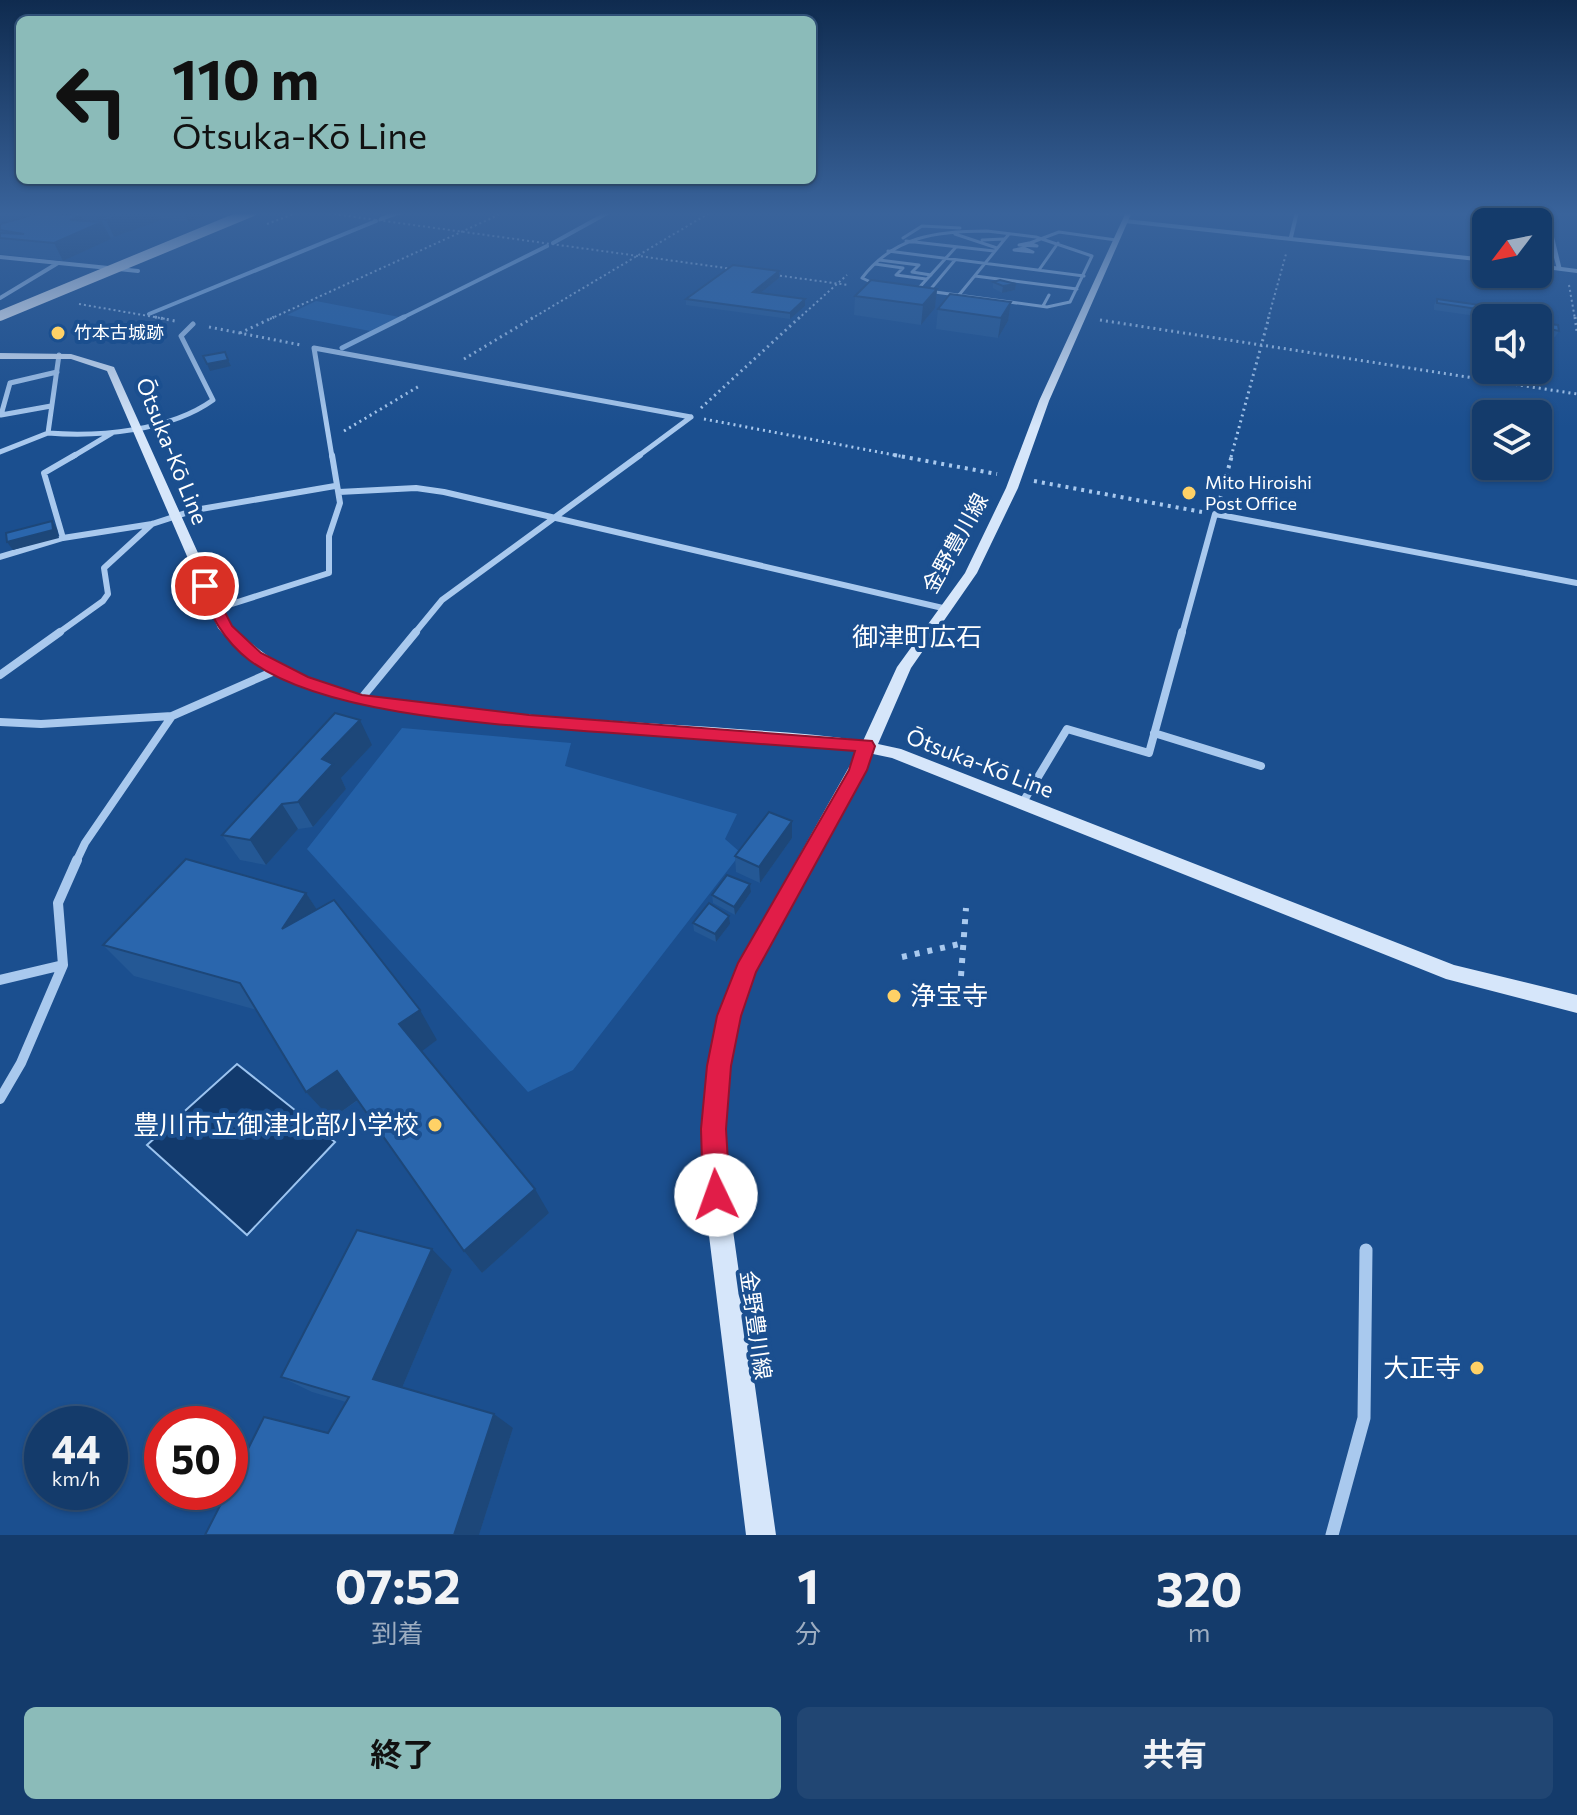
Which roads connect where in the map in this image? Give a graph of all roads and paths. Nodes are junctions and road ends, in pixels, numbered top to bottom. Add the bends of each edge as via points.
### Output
1 (24, 284) edge
2 (73, 284) edge
3 (75, 284) edge
4 (348, 284) edge
5 (590, 284) edge
6 (836, 284) edge
7 (880, 284) edge
8 (922, 284) edge
9 (935, 284) edge
10 (969, 284) edge
11 (996, 284) edge
12 (1036, 284) edge
13 (1080, 284) edge
14 (1096, 284) edge
15 (1278, 284) edge
16 (1569, 284) edge
17 (993, 287) edge
18 (1077, 289) junction
19 (917, 290) junction
20 (929, 291) junction
21 (959, 295) junction
22 (1049, 295) dead end
23 (0, 298) edge
24 (1043, 306) junction
25 (0, 314) edge
26 (1081, 317) junction
27 (193, 324) dead end
28 (1577, 331) edge
29 (240, 333) dead end
30 (1262, 345) junction
31 (59, 355) junction
32 (0, 356) edge
33 (443, 371) junction
34 (57, 372) junction
35 (1577, 394) edge
36 (51, 406) junction
37 (691, 417) junction
38 (135, 428) junction
39 (116, 431) junction
40 (48, 433) junction
41 (332, 439) junction
42 (0, 452) edge
43 (1015, 477) junction
44 (337, 489) junction
45 (1215, 514) junction
46 (174, 515) junction
47 (554, 518) junction
48 (152, 524) junction
49 (63, 538) junction
50 (0, 557) edge
51 (1577, 583) edge
52 (216, 609) junction
53 (947, 609) junction
54 (279, 669) junction
55 (0, 675) edge
56 (360, 700) junction
57 (172, 716) junction
58 (0, 722) edge
59 (1154, 733) junction
60 (866, 746) junction
61 (1261, 766) dead end
62 (1023, 802) junction
63 (966, 908) dead end
64 (964, 943) junction
65 (902, 957) dead end
66 (63, 965) junction
67 (961, 976) dead end
68 (0, 980) edge
69 (1577, 1004) edge
70 (0, 1099) edge
71 (1366, 1250) dead end
72 (761, 1535) edge
73 (1332, 1535) edge

1 - 23 street
2 - 25 highway, bridge
3 - 25 highway, bridge
4 - 29 path
5 - 33 path
6 - 37 path
7 - 19 lane
8 - 19 lane
9 - 20 lane
10 - 21 lane
11 - 17 lane
12 - 18 lane
13 - 18 lane
14 - 26 main road, 金野豊川線
15 - 30 path
16 - 28 path
18 - 24 lane via 1067,305
19 - 20 lane
20 - 21 lane
21 - 24 lane
22 - 24 lane
26 - 30 path
26 - 43 main road, 金野豊川線
27 - 38 street via 181,336 213,400 203,408
30 - 35 path
30 - 45 path
31 - 32 main road, Ōtsuka-Kō Line
31 - 34 street
31 - 38 main road, Ōtsuka-Kō Line via 111,369
33 - 37 street
33 - 41 path
33 - 41 street via 314,348
34 - 36 street
34 - 36 street via 10,383 1,415
36 - 40 street
37 - 43 path
37 - 47 street
38 - 39 street
38 - 46 main road, Ōtsuka-Kō Line
39 - 40 street
39 - 49 street via 44,473
40 - 42 street
41 - 44 street
43 - 45 path
43 - 53 main road, 金野豊川線 via 971,573
44 - 46 street
44 - 47 street via 416,488
44 - 52 street via 340,503 329,536 329,573
45 - 51 street
45 - 59 street
46 - 48 street
46 - 52 main road, Ōtsuka-Kō Line
47 - 53 street
47 - 56 street via 442,600
48 - 49 street
48 - 55 street via 104,568 108,594 103,601
49 - 50 street
52 - 54 main road, Ōtsuka-Kō Line via 238,642
53 - 60 main road, 金野豊川線 via 911,655
54 - 56 main road, Ōtsuka-Kō Line
54 - 57 street
56 - 60 main road, Ōtsuka-Kō Line via 503,718
57 - 58 street
57 - 66 street via 85,843 63,891 58,903
59 - 61 street
59 - 62 street via 1149,753 1067,729
60 - 62 main road, Ōtsuka-Kō Line
60 - 72 main road, 金野豊川線 via 858,770 746,969 719,1066 713,1129 716,1195
62 - 69 main road, Ōtsuka-Kō Line via 1453,973
63 - 64 path
64 - 65 path
64 - 67 path
66 - 68 street
66 - 70 street
71 - 73 street via 1364,1418

